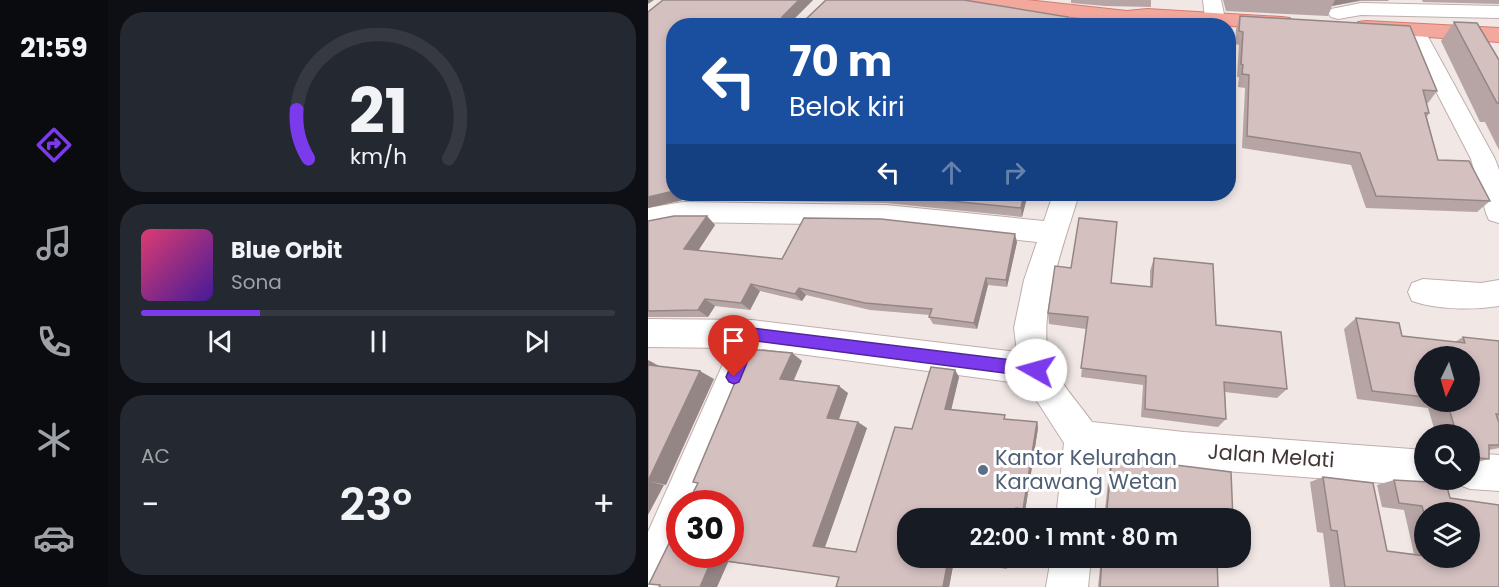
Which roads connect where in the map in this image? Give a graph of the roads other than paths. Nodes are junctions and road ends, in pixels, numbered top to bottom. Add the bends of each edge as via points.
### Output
1 (970, 0) edge
2 (1499, 12) edge
3 (1104, 18) edge
4 (1136, 18) edge
5 (1218, 18) edge
6 (1236, 18) edge
7 (1326, 21) edge
8 (1417, 35) junction
9 (1499, 35) edge
10 (1499, 43) edge
11 (1063, 201) edge
12 (1499, 213) edge
13 (648, 219) edge
14 (1052, 233) junction
15 (1423, 292) dead end
16 (1499, 293) edge
17 (648, 333) edge
18 (752, 334) junction
19 (1036, 370) junction
20 (1082, 439) junction
21 (1414, 467) edge
22 (1480, 472) edge
23 (1499, 473) edge
24 (686, 490) edge
25 (1076, 508) edge
26 (666, 537) edge
27 (1070, 568) edge
28 (648, 579) edge
29 (1067, 587) edge

1 - 3 main road
2 - 7 street via 1361,9
4 - 5 main road
6 - 7 main road
7 - 8 main road
7 - 9 main road
8 - 10 main road
8 - 12 street via 1482,159
11 - 14 street
13 - 14 street via 683,212 886,215
14 - 19 street via 1029,328
15 - 16 street via 1481,296
17 - 18 street
18 - 19 street
18 - 24 street
19 - 20 street
20 - 21 street, Jalan Melati
20 - 25 street
22 - 23 street
26 - 28 street
27 - 29 street

